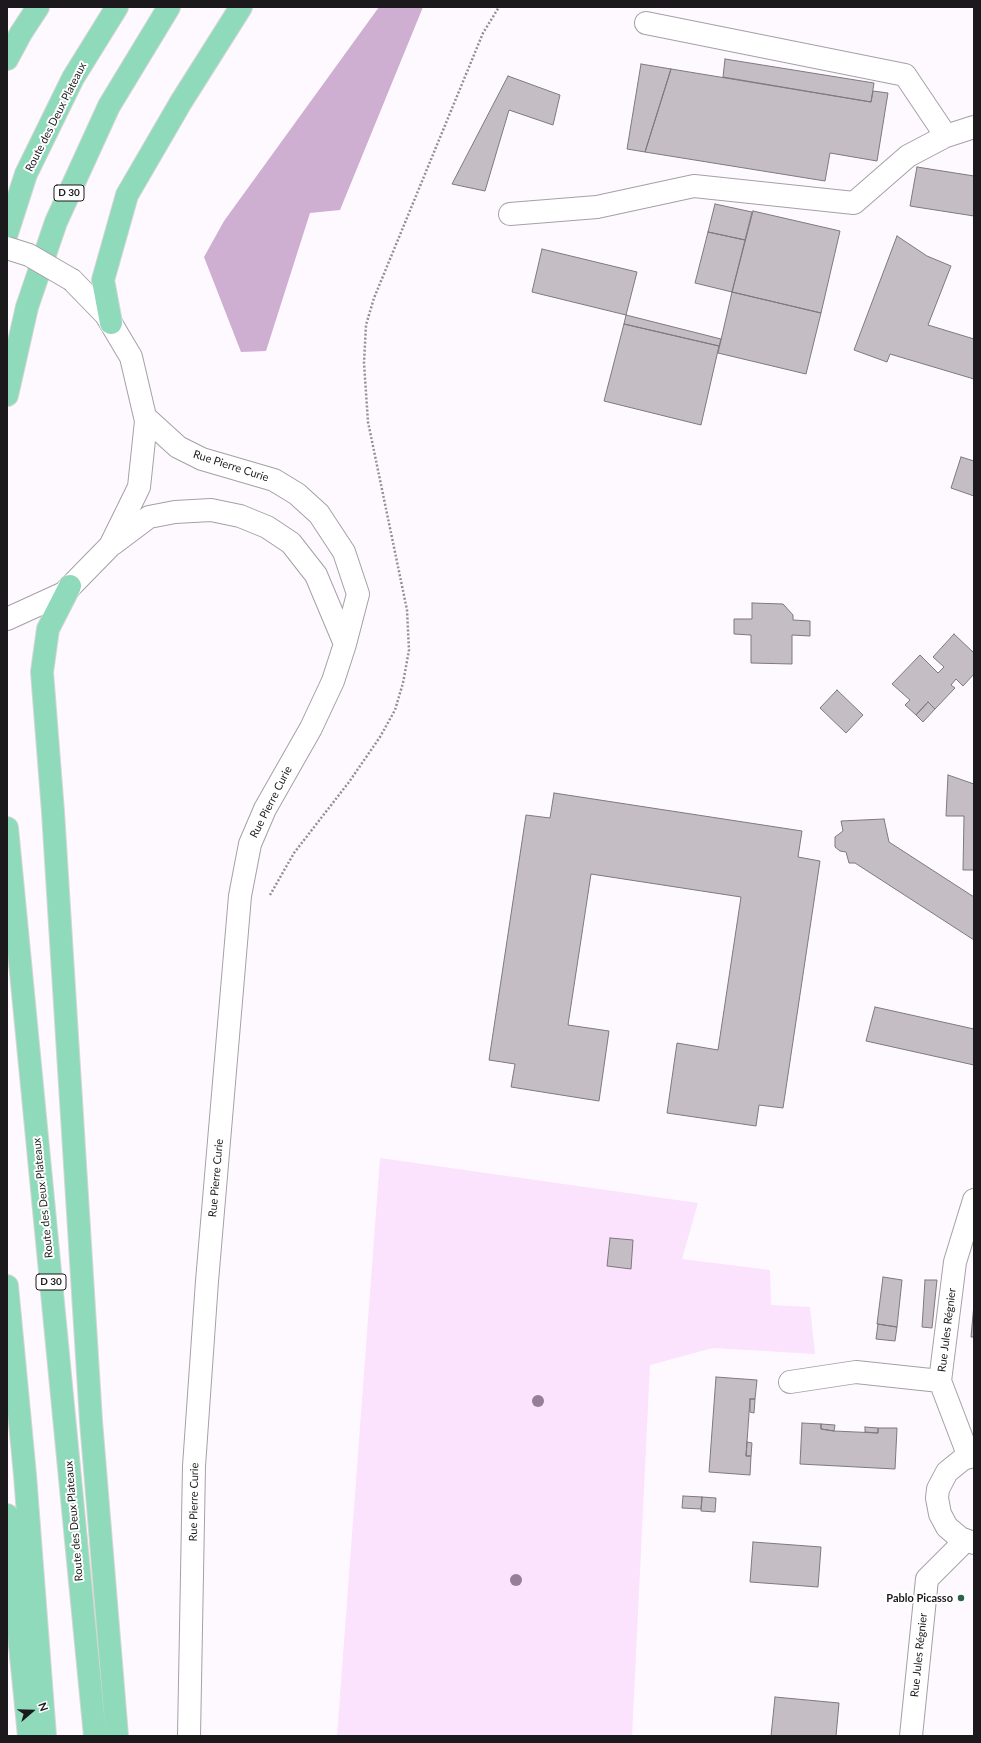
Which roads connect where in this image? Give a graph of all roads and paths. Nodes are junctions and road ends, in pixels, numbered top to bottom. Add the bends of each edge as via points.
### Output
1 (38, 7) edge
2 (117, 7) edge
3 (169, 7) edge
4 (241, 7) edge
5 (499, 7) edge
6 (646, 24) dead end
7 (7, 59) edge
8 (974, 127) edge
9 (946, 136) junction
10 (510, 214) dead end
11 (7, 233) edge
12 (7, 248) edge
13 (111, 324) junction
14 (7, 395) edge
15 (145, 417) junction
16 (110, 546) junction
17 (70, 586) junction
18 (14, 616) edge
19 (345, 644) junction
20 (7, 828) edge
21 (269, 896) dead end
22 (974, 1200) edge
23 (7, 1286) edge
24 (940, 1381) junction
25 (790, 1382) dead end
26 (972, 1457) edge
27 (7, 1515) edge
28 (969, 1542) edge
29 (29, 1736) edge
30 (45, 1736) edge
31 (95, 1736) edge
32 (116, 1736) edge
33 (189, 1736) edge
34 (911, 1736) edge

1 - 7 main road via 20,33
2 - 11 main road, Route des Deux Plateaux via 73,78 26,174
3 - 14 main road, D 30 via 109,106 56,222 27,307
4 - 13 main road via 181,102 128,195 103,280
5 - 21 path via 484,33 374,298 366,325 364,363 368,422 408,610 409,650 403,683 395,710 380,737 294,853
6 - 9 street via 905,75
8 - 9 street
9 - 10 street via 908,156 854,203 694,186 597,208
12 - 13 street, bridge via 29,254 72,280 106,314
13 - 15 street via 131,357
15 - 16 street via 139,487
15 - 19 street, Rue Pierre Curie via 178,447 202,459 274,480 297,494 319,514 344,552 358,594
16 - 17 street
16 - 19 street via 149,518 175,512 211,510 240,516 267,526 291,543 316,575
17 - 18 street via 64,593
17 - 32 main road via 48,629 42,672 91,1421
19 - 33 street, Rue Pierre Curie via 333,681 311,728 265,809 250,844 240,896 194,1466
20 - 31 main road, Route des Deux Plateaux / D 30
22 - 24 street, Rue Jules Régnier via 955,1262
23 - 30 main road via 25,1475
24 - 25 street via 856,1372
24 - 26 street, Rue Jules Régnier
26 - 28 street, Rue Jules Régnier via 953,1466 947,1472 941,1482 937,1498 940,1514 947,1527
27 - 29 main road
28 - 34 street, Rue Jules Régnier via 927,1579

